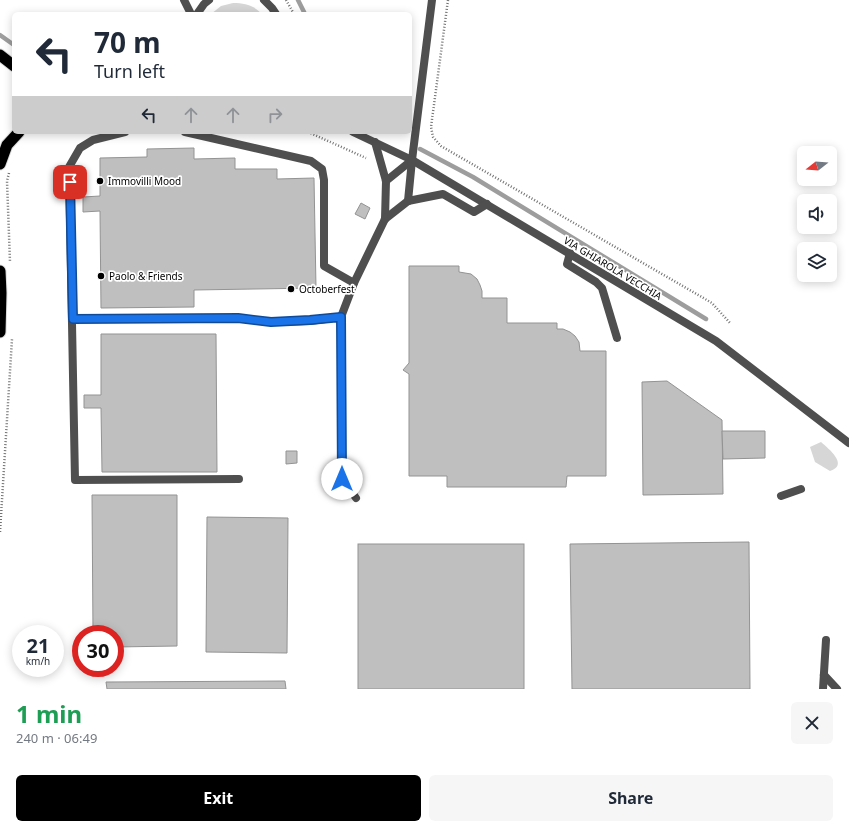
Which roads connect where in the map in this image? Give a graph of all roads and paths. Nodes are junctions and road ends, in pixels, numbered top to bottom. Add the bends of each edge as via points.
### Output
1 (184, 0) edge
2 (209, 0) edge
3 (264, 0) edge
4 (286, 0) edge
5 (432, 0) edge
6 (448, 0) edge
7 (190, 12) edge
8 (198, 12) edge
9 (275, 12) edge
10 (293, 12) edge
11 (0, 55) edge
12 (12, 64) edge
13 (17, 134) edge
14 (117, 134) edge
15 (194, 134) edge
16 (312, 134) edge
17 (357, 134) edge
18 (375, 142) junction
19 (366, 158) dead end
20 (412, 160) junction
21 (0, 164) edge
22 (386, 181) junction
23 (408, 201) junction
24 (487, 204) junction
25 (385, 219) junction
26 (570, 253) junction
27 (0, 271) edge
28 (354, 284) junction
29 (341, 317) junction
30 (73, 319) junction
31 (730, 323) dead end
32 (0, 332) edge
33 (617, 338) dead end
34 (849, 443) edge
35 (239, 479) dead end
36 (800, 489) dead end
37 (781, 496) dead end
38 (356, 498) dead end
39 (826, 640) dead end
40 (824, 675) junction
41 (823, 689) edge
42 (837, 689) edge

1 - 7 street
2 - 8 street
3 - 9 street
4 - 10 path
5 - 20 street
6 - 31 path via 431,127 433,137 441,146 712,303
11 - 12 highway
13 - 21 highway via 7,145
14 - 30 street via 93,140 80,148 70,167
15 - 28 street via 311,161 322,169 324,266
16 - 19 path
17 - 18 street, VIA GHIAROLA VECCHIA
18 - 20 street, VIA GHIAROLA VECCHIA
18 - 22 street
20 - 22 street
20 - 23 street
20 - 24 street, VIA GHIAROLA VECCHIA
22 - 25 street
23 - 24 street via 443,194 474,212
23 - 25 street
24 - 26 street, VIA GHIAROLA VECCHIA
25 - 28 street
26 - 33 street via 567,264 602,288
26 - 34 street, VIA GHIAROLA VECCHIA via 716,341
27 - 32 highway
28 - 29 street
29 - 30 street via 271,322 238,318
29 - 38 street via 342,479
30 - 35 street via 75,480
36 - 37 street
39 - 40 street
40 - 41 street
40 - 42 street

